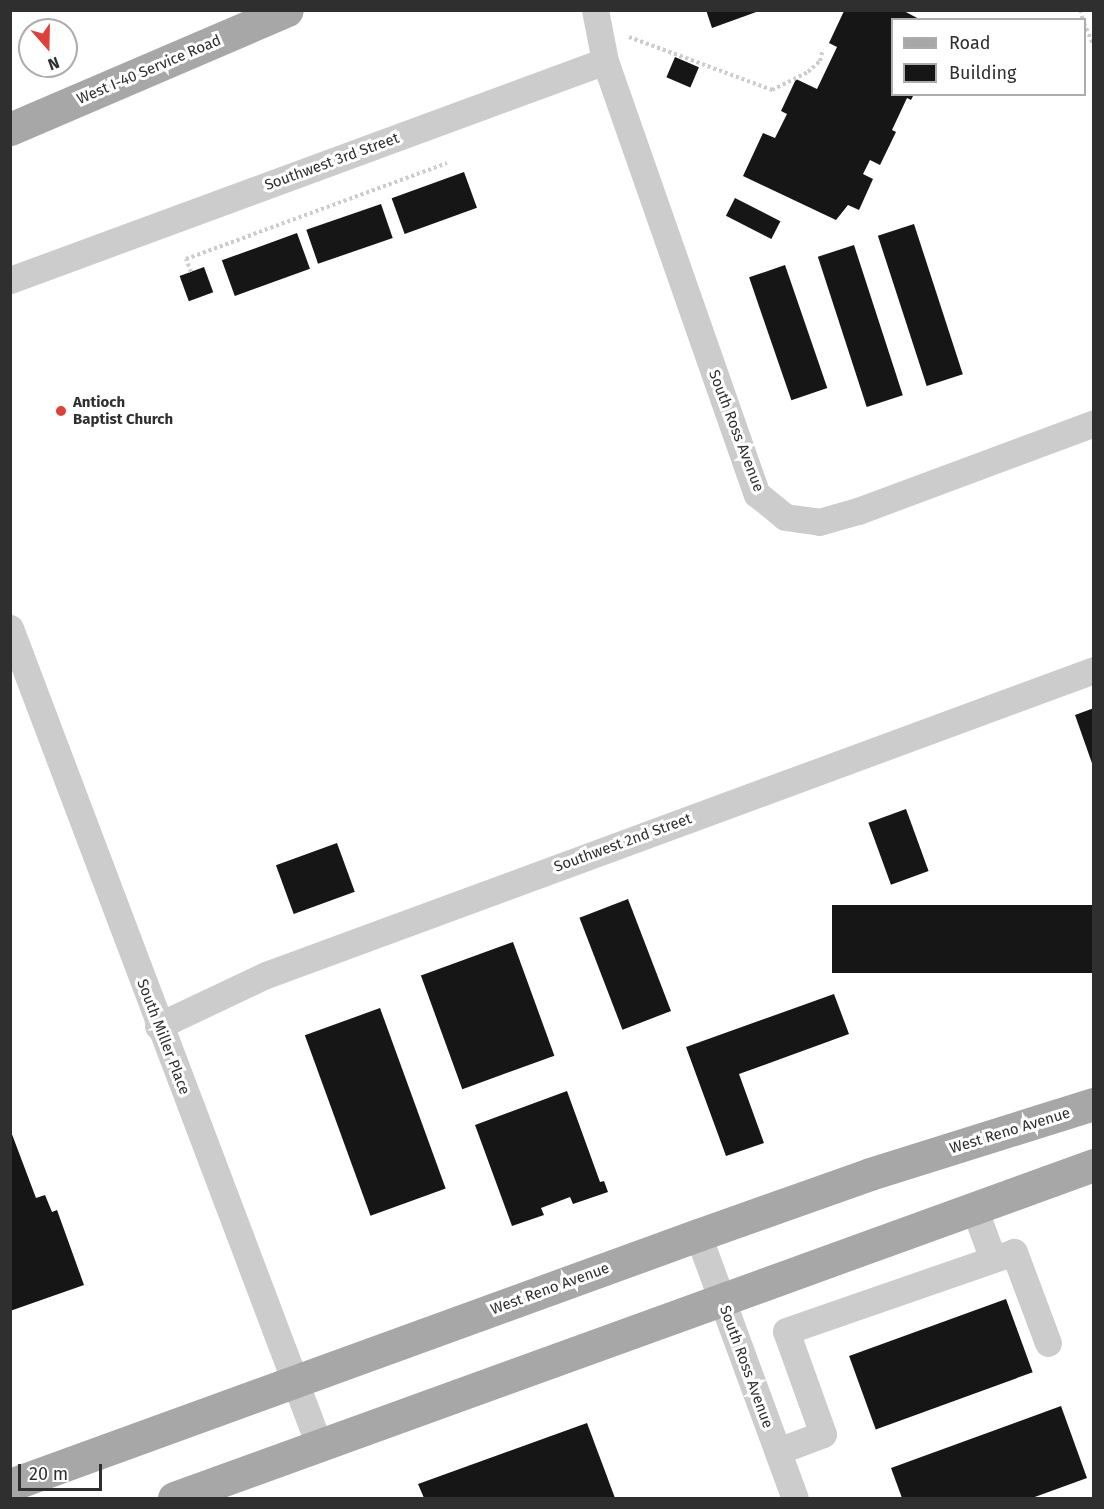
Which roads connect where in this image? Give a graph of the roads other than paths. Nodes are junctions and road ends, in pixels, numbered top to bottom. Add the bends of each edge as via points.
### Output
1 (287, 10) edge
2 (596, 22) edge
3 (605, 61) junction
4 (10, 129) edge
5 (10, 280) edge
6 (1094, 423) edge
7 (10, 628) edge
8 (1094, 670) edge
9 (158, 1026) junction
10 (1094, 1104) edge
11 (1094, 1165) edge
12 (974, 1208) junction
13 (698, 1235) junction
14 (993, 1259) junction
15 (721, 1300) junction
16 (1048, 1343) dead end
17 (297, 1382) junction
18 (320, 1445) junction
19 (778, 1451) junction
20 (10, 1485) edge
21 (174, 1498) edge
22 (795, 1498) edge

1 - 4 main road, West I-40 Service Road
2 - 3 street
3 - 5 street, Southwest 3rd Street
3 - 6 street, South Ross Avenue via 757,494 785,517 819,522 858,511
7 - 9 street, South Miller Place
8 - 9 street, Southwest 2nd Street via 266,975
9 - 17 street, South Miller Place
10 - 13 main road, West Reno Avenue via 870,1174
11 - 12 main road
12 - 14 street
12 - 15 main road
13 - 15 street, South Ross Avenue
13 - 17 main road, West Reno Avenue
14 - 16 street via 1014,1252
14 - 19 street via 786,1331 823,1434
15 - 18 main road
15 - 19 street, South Ross Avenue
17 - 18 street, South Miller Place
17 - 20 main road, West Reno Avenue
18 - 21 main road
19 - 22 street, South Ross Avenue

